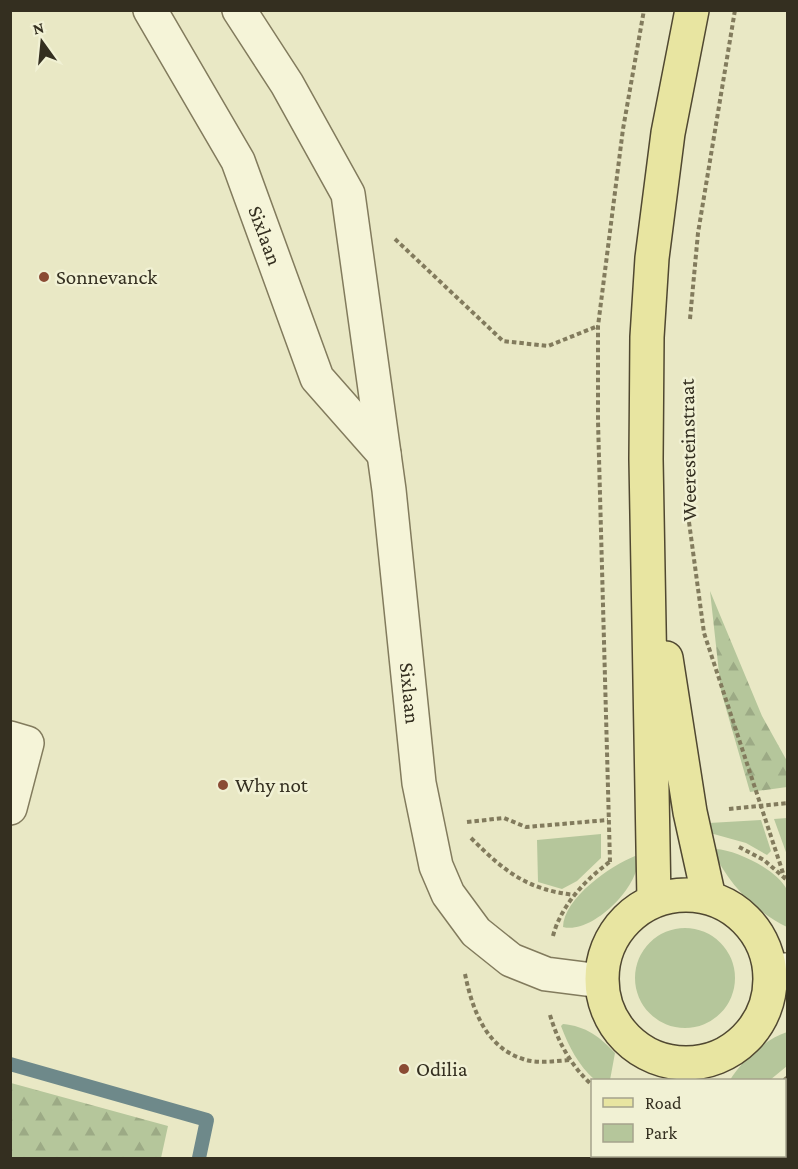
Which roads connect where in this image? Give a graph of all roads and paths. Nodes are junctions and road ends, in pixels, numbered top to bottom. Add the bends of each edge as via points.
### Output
1 (150, 10) edge
2 (239, 10) edge
3 (692, 10) edge
4 (735, 10) edge
5 (391, 235) dead end
6 (598, 326) dead end
7 (689, 328) dead end
8 (384, 454) junction
9 (689, 520) dead end
10 (648, 537) junction
11 (10, 738) edge
12 (10, 808) edge
13 (466, 831) dead end
14 (786, 880) edge
15 (575, 895) dead end
16 (709, 897) junction
17 (654, 900) junction
18 (779, 970) edge
19 (465, 972) dead end
20 (601, 981) junction
21 (570, 1060) dead end
22 (660, 1070) edge
23 (704, 1071) edge

1 - 8 street, Sixlaan via 238,160 317,378
2 - 8 street, Sixlaan via 287,84 348,194
3 - 10 main road, Weeresteinstraat via 668,133 652,258 646,337
4 - 7 path via 698,233
5 - 6 path via 503,341 548,346
8 - 20 street, Sixlaan via 419,783 436,866 448,894 476,932 511,960 546,974
9 - 14 path, Weeresteinstraat via 704,633
10 - 16 main road, Weeresteinstraat via 690,812
10 - 17 main road, Weeresteinstraat
11 - 12 street via 27,743
13 - 15 path via 498,865 524,882 550,892
16 - 17 main road via 681,895
16 - 18 main road via 732,908 751,925
17 - 20 main road via 632,914 615,932 604,956
18 - 23 main road via 758,1022
19 - 21 path via 478,1019 501,1047 523,1059
20 - 22 main road via 614,1023
22 - 23 main road via 674,1062

